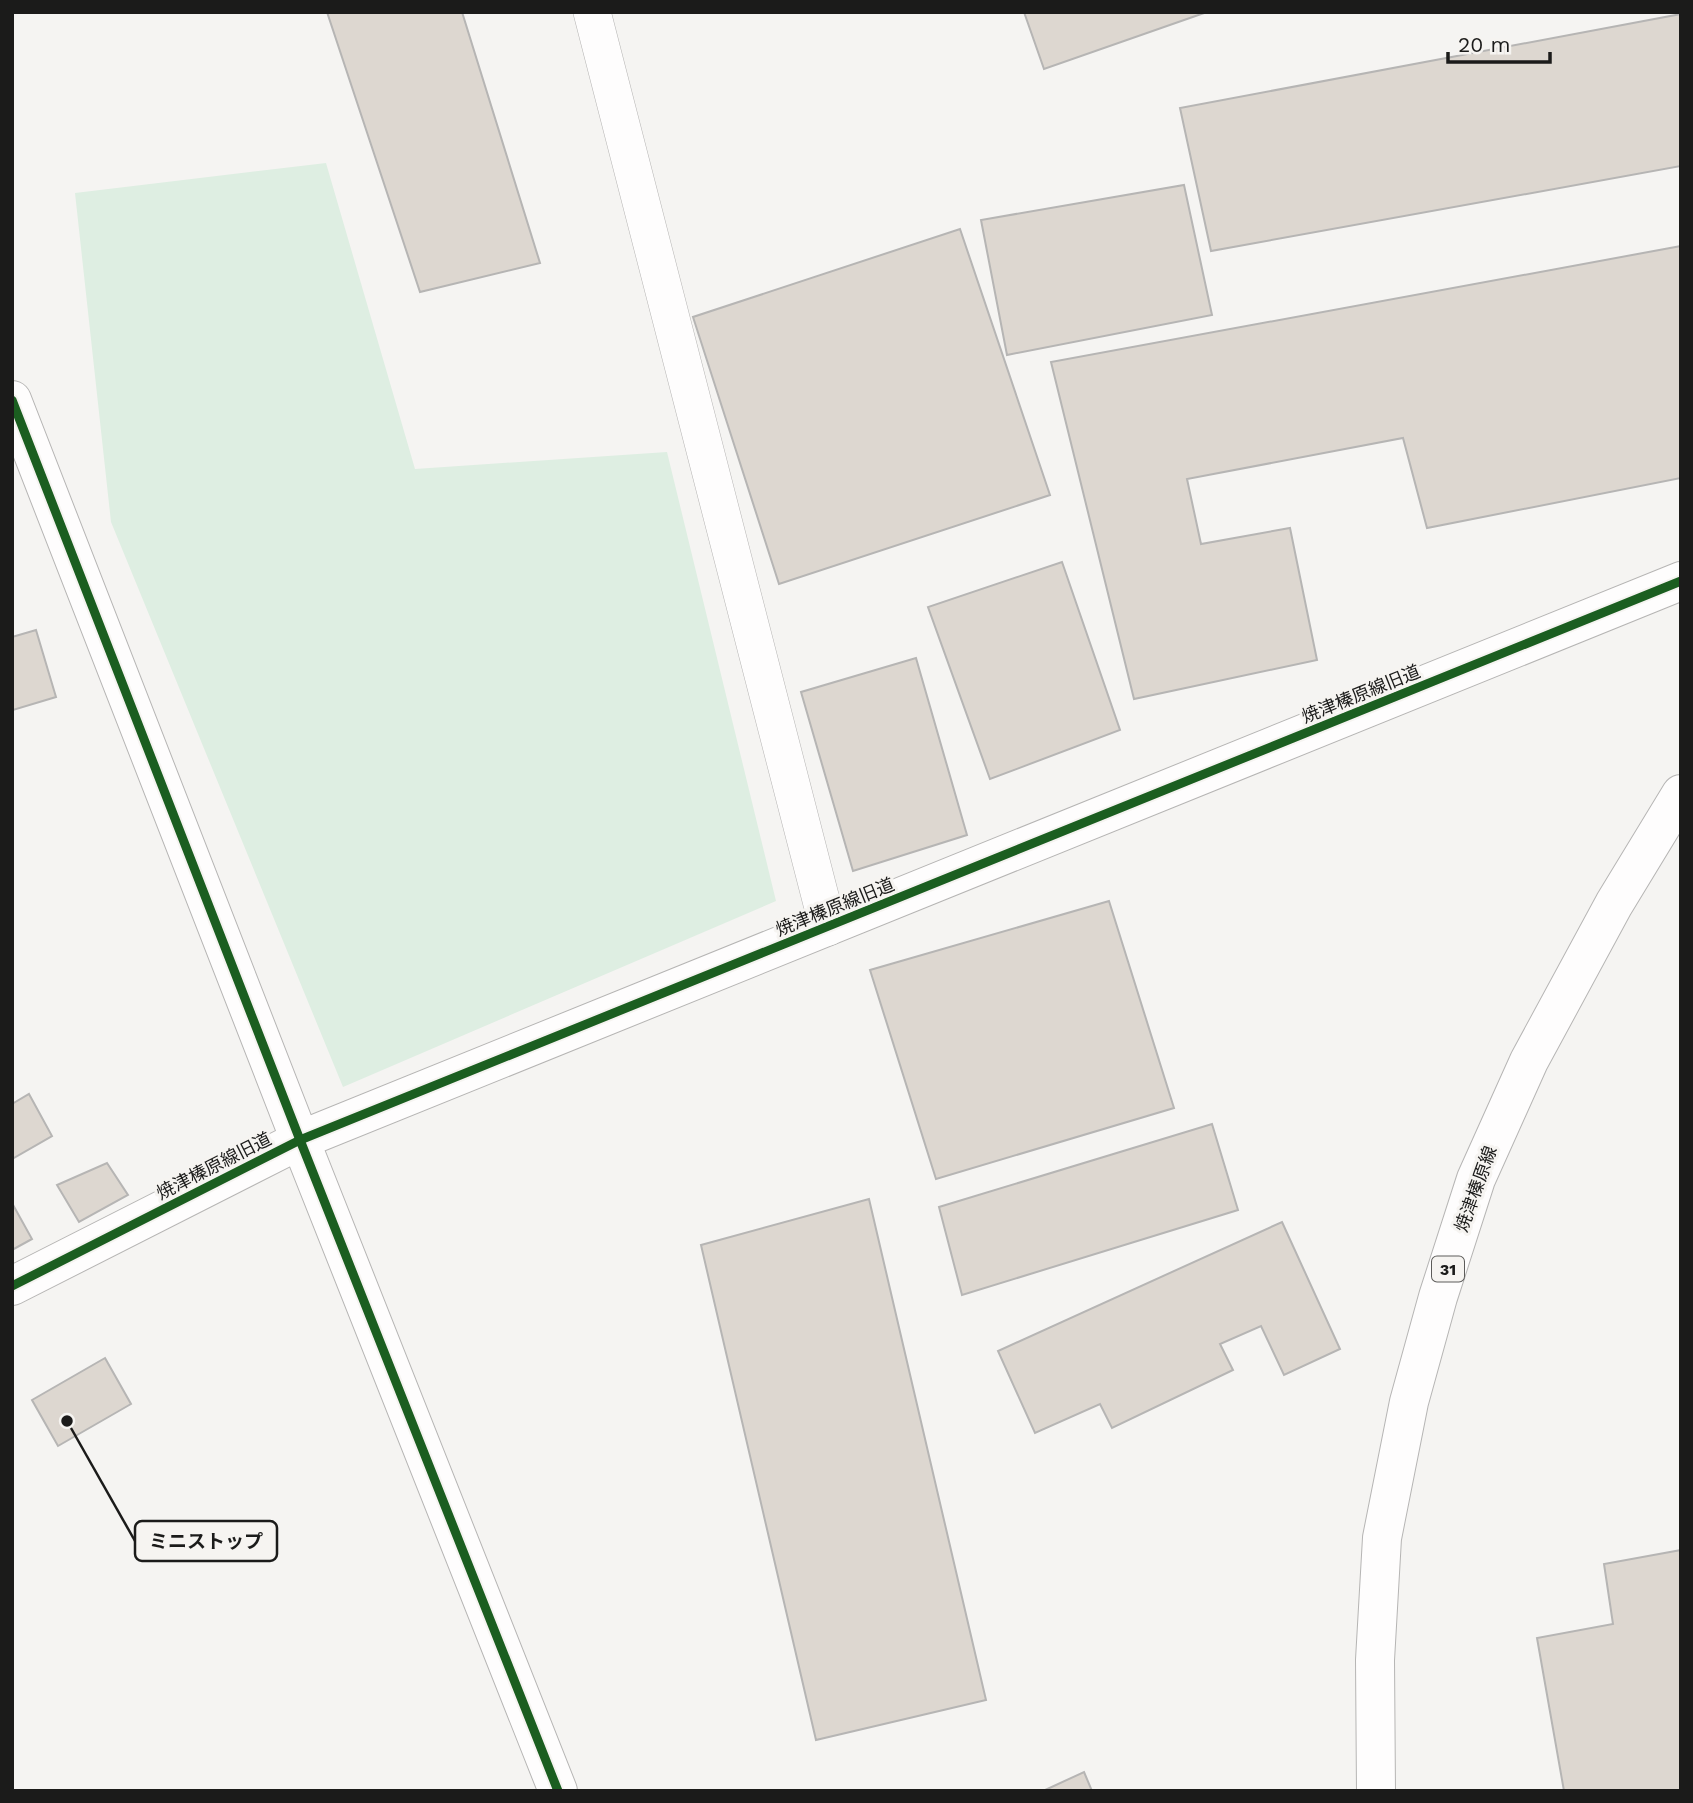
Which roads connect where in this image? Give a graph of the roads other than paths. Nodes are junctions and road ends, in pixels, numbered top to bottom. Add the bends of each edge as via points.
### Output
1 (592, 12) edge
2 (12, 400) edge
3 (1681, 581) edge
4 (1681, 794) edge
5 (828, 927) junction
6 (300, 1140) junction
7 (12, 1286) edge
8 (558, 1791) edge
9 (1376, 1791) edge

1 - 5 street
2 - 6 street
3 - 5 street, 焼津榛原線旧道
4 - 9 street, 焼津榛原線 / 31 via 1614,904 1529,1061 1476,1179 1438,1297 1409,1402 1382,1538 1375,1660
5 - 6 street, 焼津榛原線旧道
6 - 7 street, 焼津榛原線旧道
6 - 8 street

